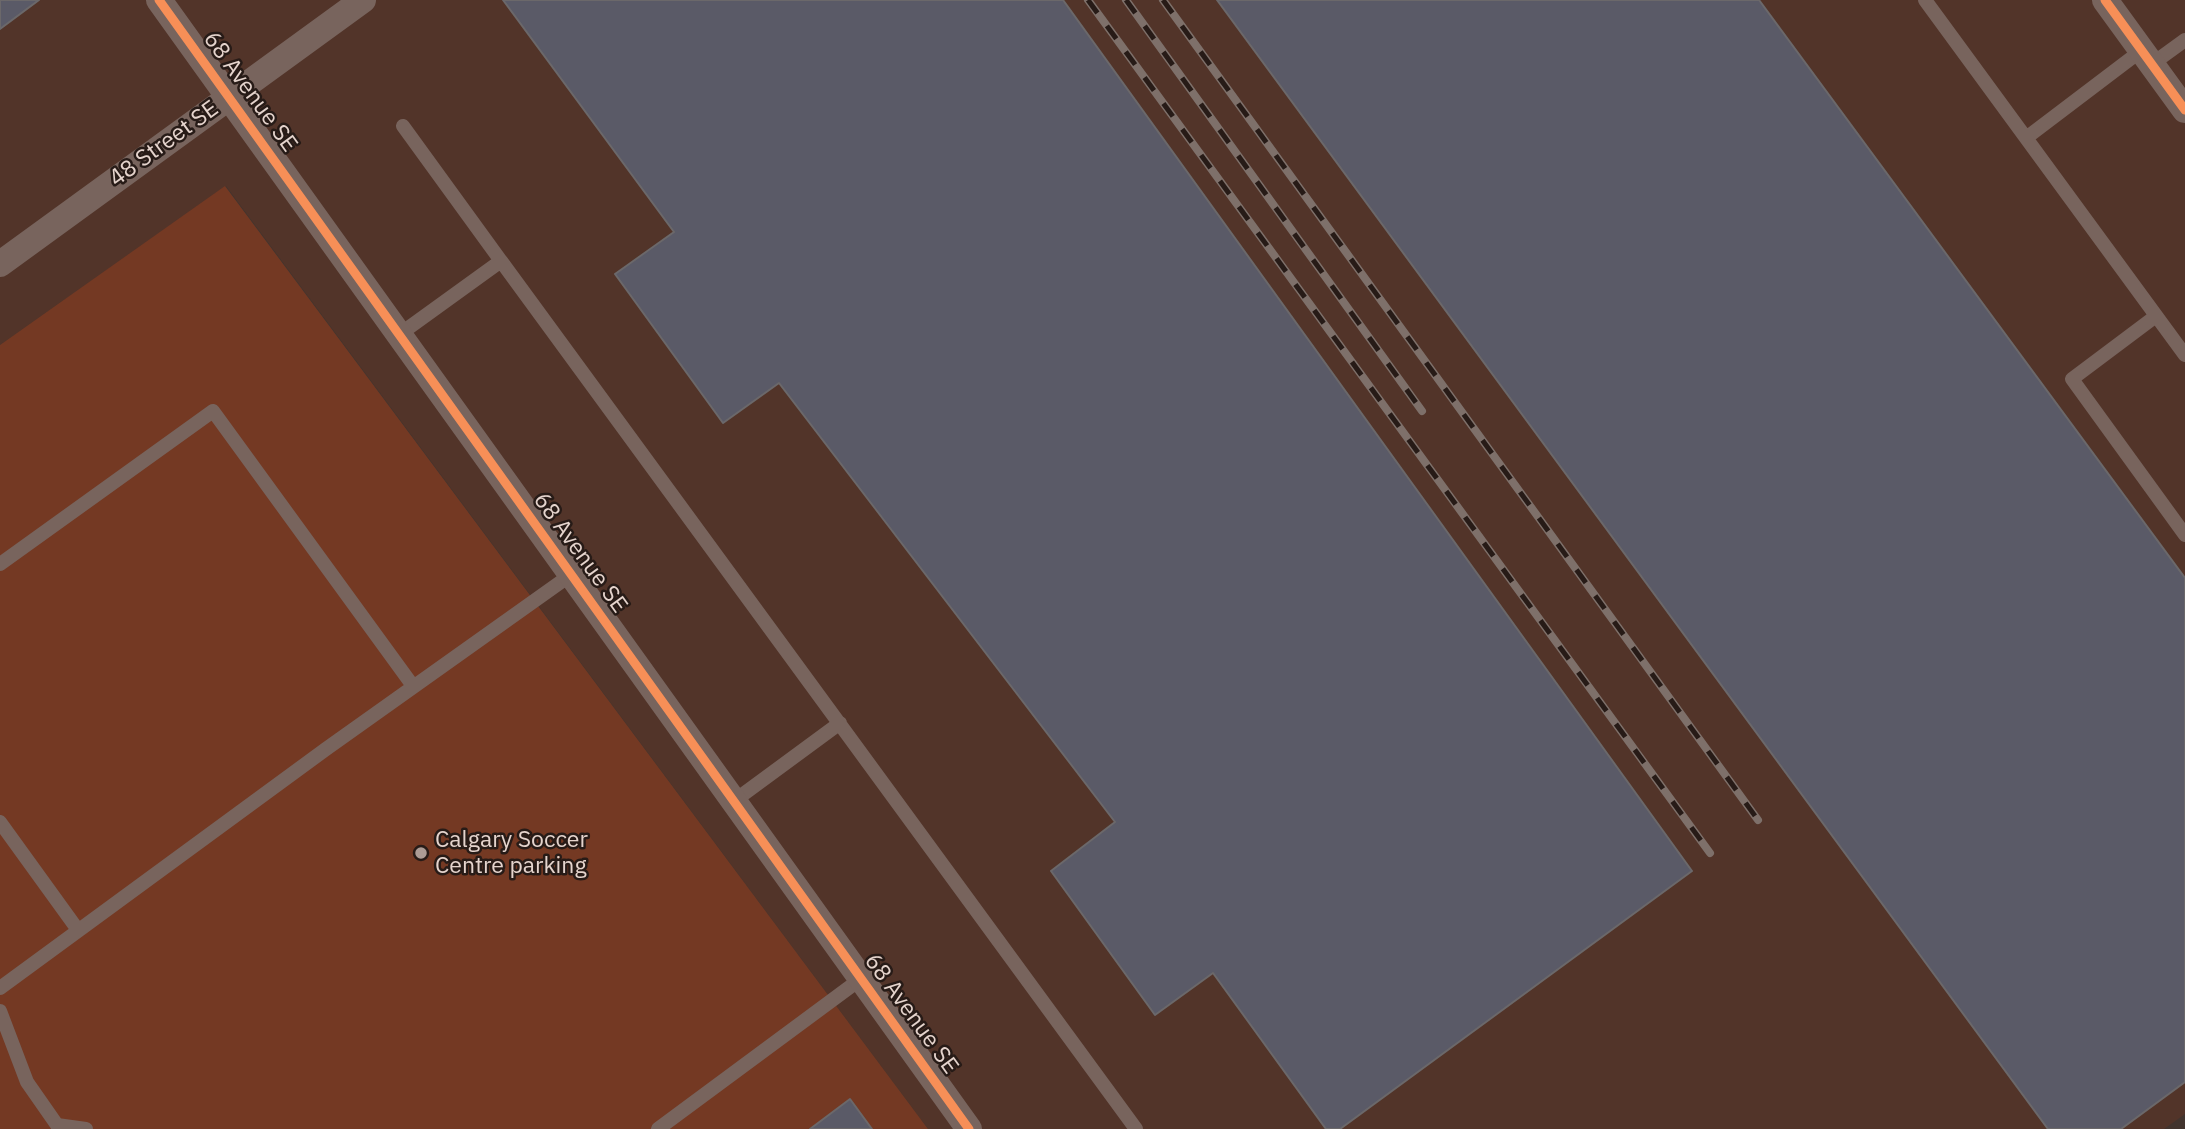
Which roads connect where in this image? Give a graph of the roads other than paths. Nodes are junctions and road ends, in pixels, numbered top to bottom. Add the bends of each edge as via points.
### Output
1 (159, 0) edge
2 (363, 0) edge
3 (1925, 0) edge
4 (2105, 0) edge
5 (2185, 40) edge
6 (2147, 57) junction
7 (230, 97) junction
8 (2185, 110) edge
9 (403, 126) dead end
10 (2026, 138) junction
11 (501, 261) junction
12 (0, 264) edge
13 (2156, 316) junction
14 (400, 334) junction
15 (2185, 355) edge
16 (2185, 535) edge
17 (0, 564) edge
18 (572, 574) junction
19 (413, 686) junction
20 (840, 723) junction
21 (734, 801) junction
22 (0, 822) edge
23 (78, 930) junction
24 (862, 978) junction
25 (0, 988) edge
26 (0, 1011) edge
27 (54, 1127) edge
28 (86, 1129) edge
29 (658, 1129) edge
30 (970, 1129) edge
31 (1136, 1129) edge

1 - 7 street, 68 Avenue SE
2 - 7 street, 48 Street SE
3 - 10 lane
4 - 6 street
5 - 6 lane
6 - 8 street
6 - 10 lane
7 - 12 street, 48 Street SE
7 - 14 street, 68 Avenue SE
9 - 11 lane
10 - 13 lane
11 - 14 lane
11 - 20 lane
13 - 15 lane
13 - 16 lane via 2072,379
14 - 18 street, 68 Avenue SE
17 - 19 lane via 214,411
18 - 19 lane
18 - 21 street, 68 Avenue SE
19 - 23 lane
20 - 21 lane
20 - 31 lane
21 - 24 street, 68 Avenue SE
22 - 23 lane
23 - 25 lane
24 - 29 lane
24 - 30 street, 68 Avenue SE
26 - 27 lane via 27,1082
27 - 28 lane

